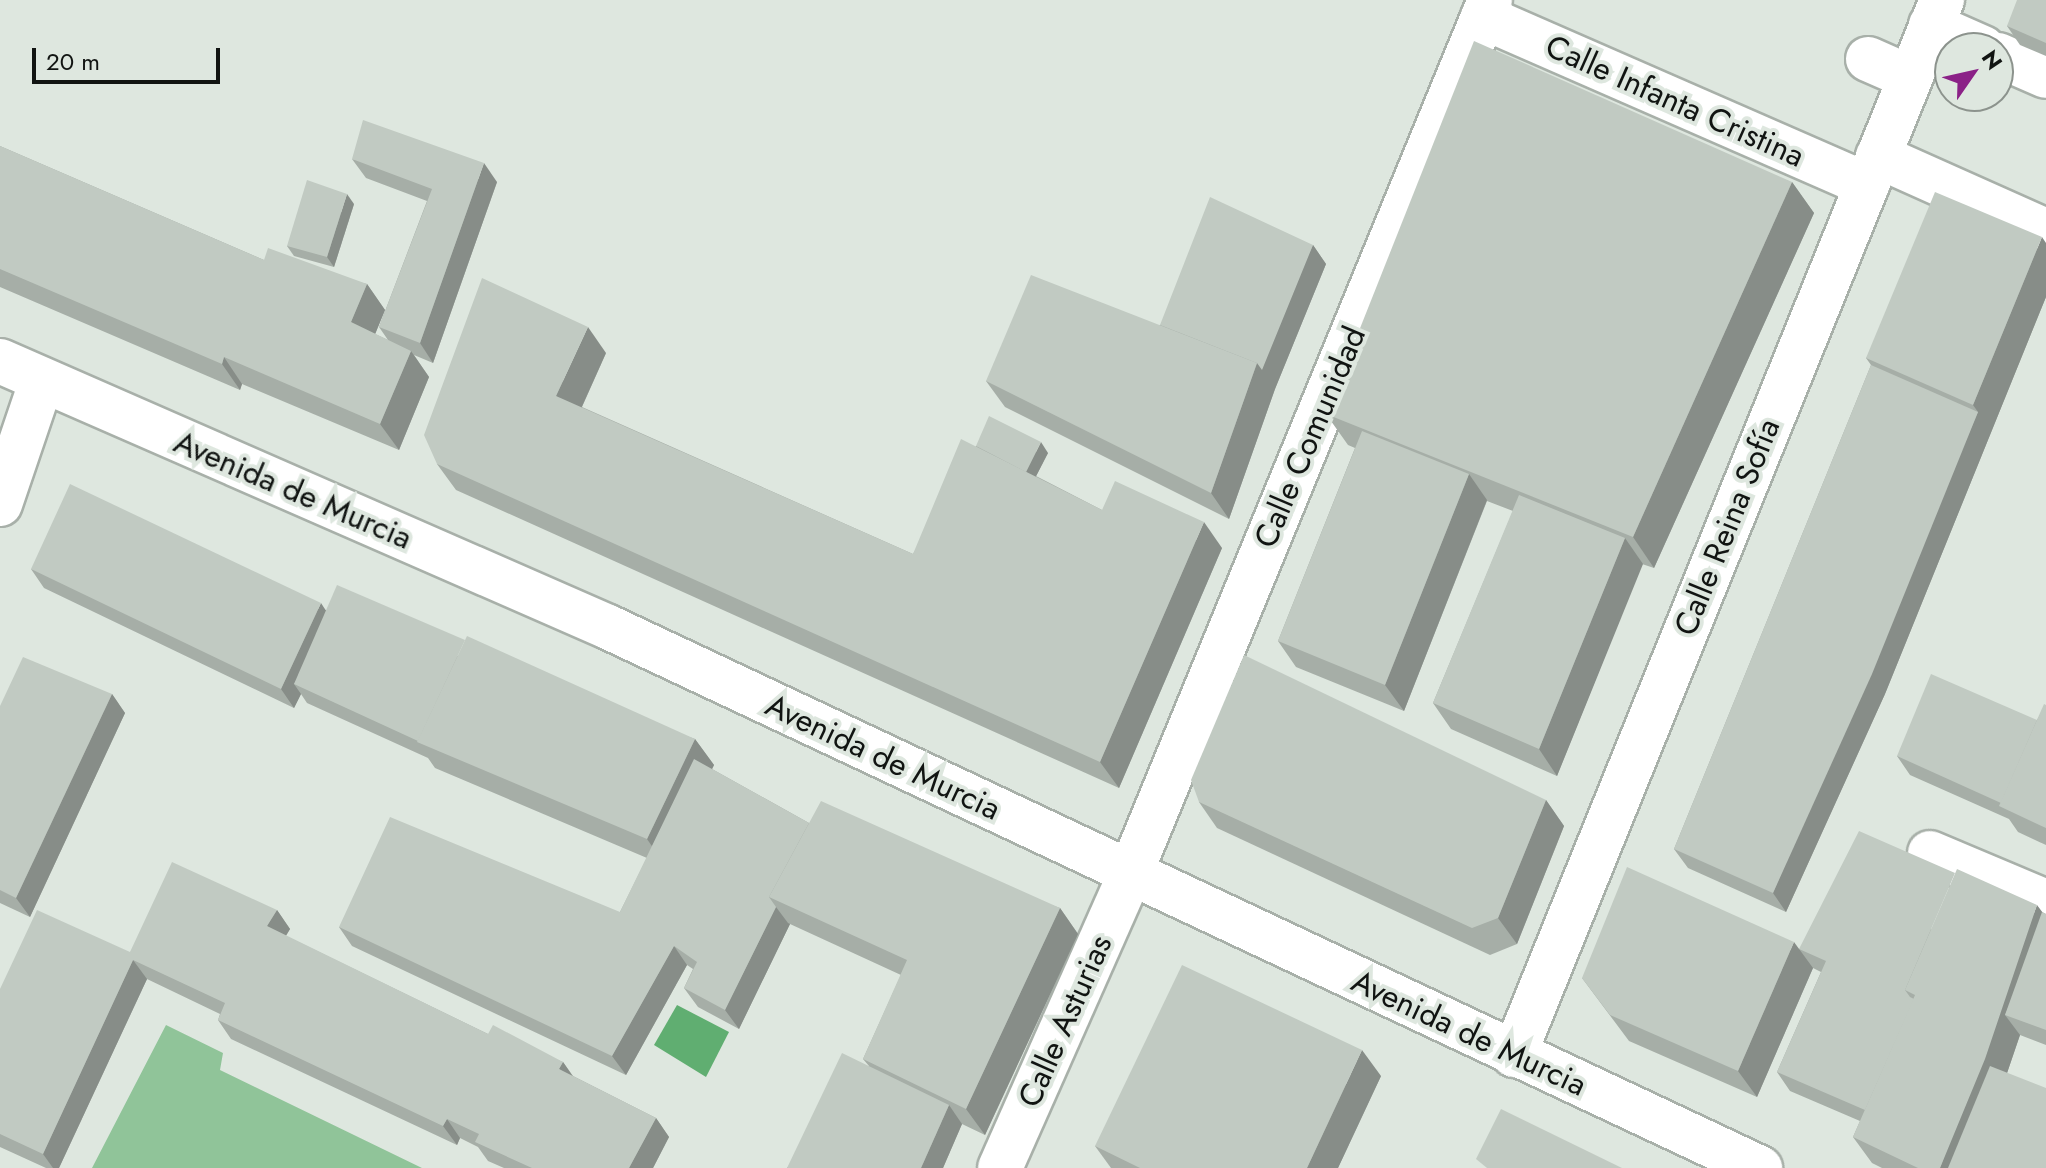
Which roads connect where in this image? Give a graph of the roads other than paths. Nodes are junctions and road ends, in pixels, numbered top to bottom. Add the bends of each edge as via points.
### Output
1 (1486, 9) edge
2 (1936, 13) edge
3 (1962, 32) edge
4 (1868, 59) dead end
5 (2014, 62) edge
6 (2046, 76) edge
7 (1909, 77) junction
8 (1872, 170) junction
9 (2046, 231) edge
10 (0, 361) edge
11 (42, 380) junction
12 (0, 504) edge
13 (1930, 853) dead end
14 (1130, 874) junction
15 (2046, 902) edge
16 (1514, 1055) junction
17 (1000, 1168) edge
18 (1760, 1168) edge

1 - 8 street, Calle Infanta Cristina
1 - 14 street, Calle Comunidad
2 - 3 street
2 - 7 street, Calle Reina Sofía
4 - 7 street
5 - 6 street
7 - 8 street, Calle Reina Sofía
8 - 9 street, Calle Infanta Cristina
8 - 16 street, Calle Reina Sofía
10 - 11 street, Avenida de Murcia
11 - 12 street
11 - 14 street, Avenida de Murcia via 608,627
13 - 15 street
14 - 16 street, Avenida de Murcia
14 - 17 street, Calle Asturias
16 - 18 street, Avenida de Murcia

